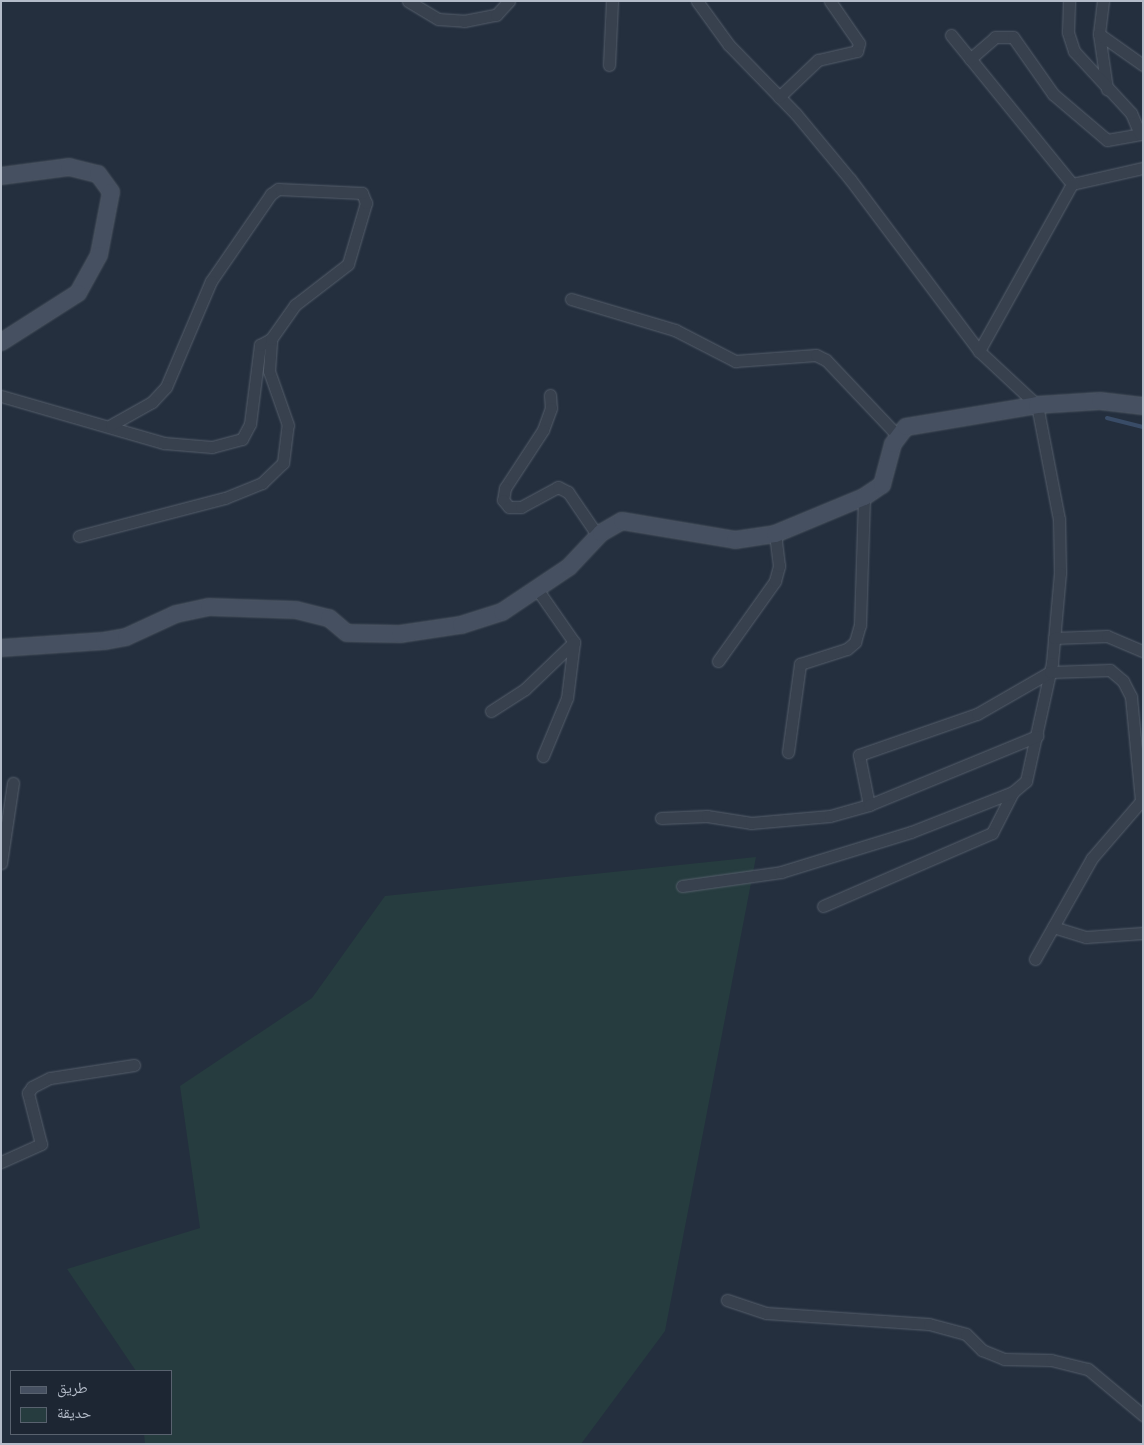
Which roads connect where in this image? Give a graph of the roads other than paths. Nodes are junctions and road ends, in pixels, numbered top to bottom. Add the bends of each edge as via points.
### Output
1 (408, 1) edge
2 (509, 1) edge
3 (612, 1) edge
4 (696, 1) edge
5 (830, 1) edge
6 (1069, 1) edge
7 (1103, 1) edge
8 (1099, 34) junction
9 (951, 35) dead end
10 (970, 59) junction
11 (609, 65) dead end
12 (1143, 65) edge
13 (1107, 89) junction
14 (779, 97) junction
15 (1141, 134) edge
16 (1143, 168) edge
17 (1, 176) edge
18 (1072, 184) junction
19 (572, 299) dead end
20 (271, 340) junction
21 (1, 342) edge
22 (979, 351) junction
23 (1, 396) edge
24 (550, 396) dead end
25 (1037, 405) junction
26 (1143, 406) edge
27 (112, 425) junction
28 (897, 435) junction
29 (864, 497) junction
30 (775, 534) junction
31 (79, 536) dead end
32 (598, 536) junction
33 (537, 589) junction
34 (1054, 638) junction
35 (574, 642) junction
36 (1, 648) edge
37 (1143, 651) edge
38 (718, 661) dead end
39 (1050, 672) junction
40 (491, 711) dead end
41 (1036, 736) junction
42 (788, 752) dead end
43 (543, 756) dead end
44 (13, 783) dead end
45 (1014, 792) junction
46 (1142, 800) edge
47 (870, 805) junction
48 (661, 818) dead end
49 (1, 864) edge
50 (682, 886) dead end
51 (823, 906) dead end
52 (1053, 927) junction
53 (1143, 933) edge
54 (1035, 959) dead end
55 (134, 1065) dead end
56 (1, 1162) edge
57 (727, 1300) dead end
58 (1143, 1415) edge

1 - 2 street via 438,19 464,21 496,15
3 - 11 street
4 - 14 street via 729,45
5 - 14 street via 859,43 857,51 818,60
6 - 13 street via 1068,32 1074,51
7 - 8 street
8 - 12 street
8 - 13 street
9 - 10 street
10 - 15 street via 995,37 1013,37 1052,94 1107,140
10 - 18 street
13 - 15 street via 1131,113
14 - 22 street via 850,179
16 - 18 street
17 - 21 street via 69,167 98,174 111,192 99,255 78,293
18 - 22 street
19 - 28 street via 675,330 735,361 816,355 826,360
20 - 27 street via 260,345 250,424 242,439 212,447 174,444
20 - 27 street via 294,305 348,264 366,203 362,193 278,189 271,194 211,281 166,387 152,402
20 - 31 street via 269,371 288,425 283,463 262,483 225,498
22 - 25 street
23 - 27 street
24 - 32 street via 551,408 542,430 505,488 504,500 509,507 521,507 558,488 568,492
25 - 26 street via 1100,401
25 - 28 street via 906,427
25 - 34 street via 1059,519
28 - 29 street via 882,485
29 - 30 street
29 - 42 street via 860,625 855,642 847,649 800,664
30 - 32 street via 735,540 622,522
30 - 38 street via 779,566 775,581
32 - 33 street via 569,567
33 - 35 street
33 - 36 street via 502,612 461,625 400,634 347,633 329,618 296,610 209,607 176,614 112,640
34 - 37 street via 1107,636
34 - 39 street
35 - 40 street via 525,690
35 - 43 street via 567,698
39 - 41 street
39 - 46 street via 1110,670 1123,681 1131,697
39 - 47 street via 977,714 859,755
41 - 45 street via 1033,765 1026,781
41 - 47 street
44 - 49 street
45 - 50 street via 911,832 781,872
45 - 51 street via 992,833
46 - 52 street via 1092,858
47 - 48 street via 790,823 751,823 707,816
52 - 53 street via 1086,937
52 - 54 street
55 - 56 street via 50,1078 32,1087 28,1093 41,1144
57 - 58 street via 766,1313 929,1324 966,1334 982,1350 1004,1359 1052,1360 1088,1369

